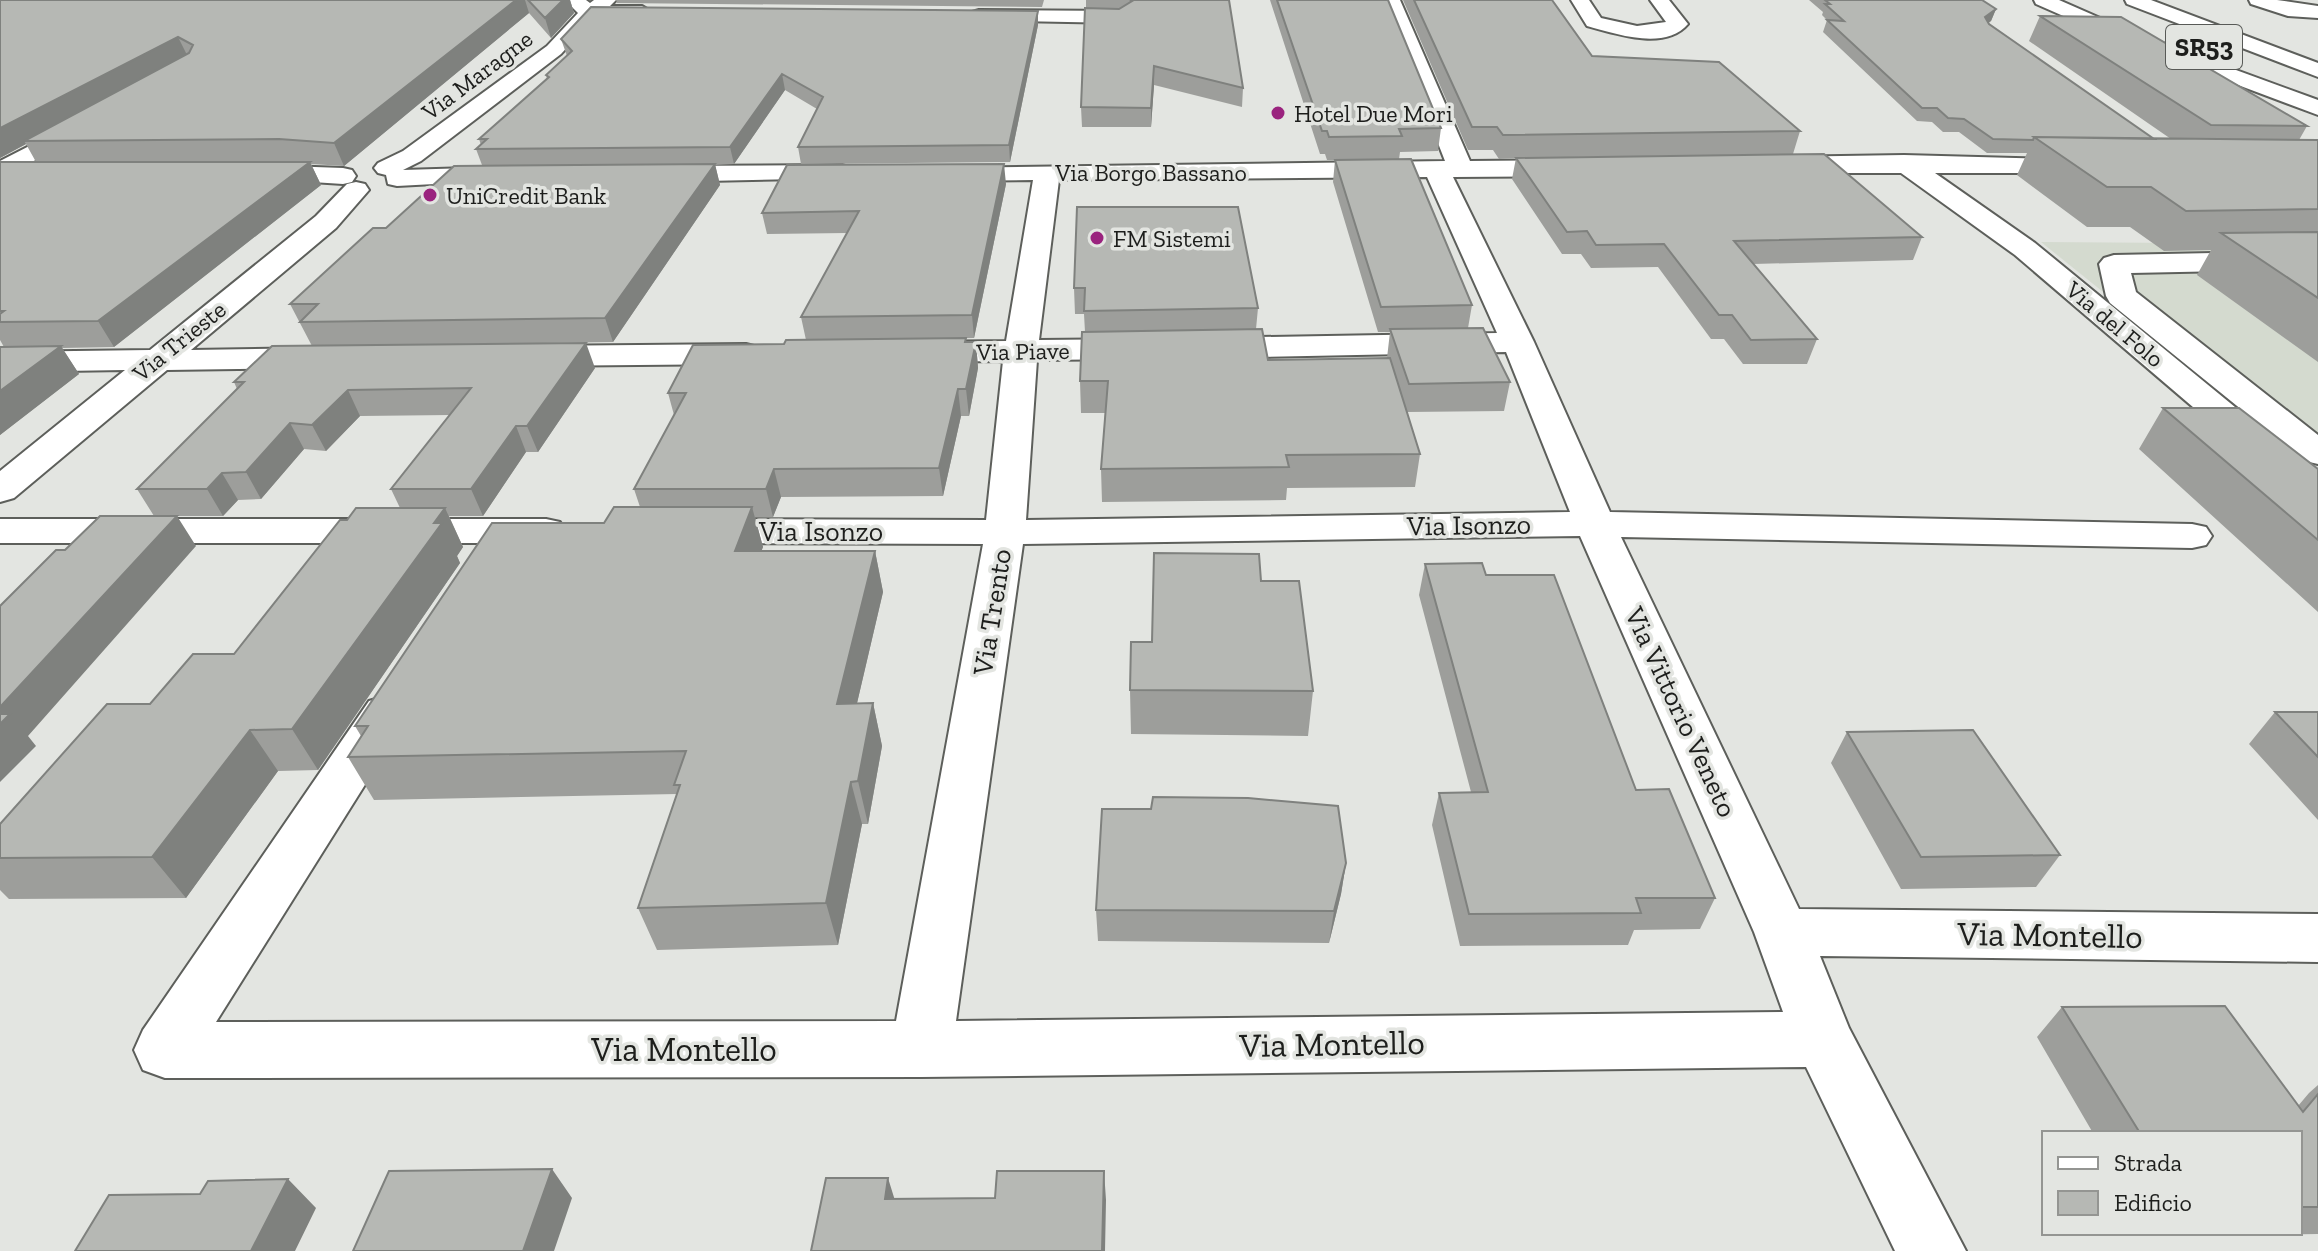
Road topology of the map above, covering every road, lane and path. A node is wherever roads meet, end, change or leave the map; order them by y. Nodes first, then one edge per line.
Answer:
1 (1391, 0) edge
2 (1580, 0) edge
3 (1659, 0) edge
4 (2043, 0) edge
5 (2090, 0) edge
6 (2134, 0) edge
7 (2258, 0) edge
8 (590, 4) edge
9 (2318, 12) edge
10 (667, 13) edge
11 (963, 15) edge
12 (1119, 17) edge
13 (2318, 70) edge
14 (2318, 91) edge
15 (2318, 108) edge
16 (108, 111) edge
17 (2103, 160) edge
18 (1904, 163) junction
19 (1746, 166) edge
20 (1604, 168) edge
21 (1449, 170) junction
22 (0, 173) edge
23 (234, 173) edge
24 (392, 173) junction
25 (860, 173) edge
26 (922, 173) edge
27 (1047, 173) junction
28 (642, 174) edge
29 (47, 175) edge
30 (533, 175) edge
31 (349, 183) junction
32 (2318, 260) edge
33 (1518, 342) junction
34 (1021, 351) junction
35 (893, 353) edge
36 (781, 354) edge
37 (493, 356) edge
38 (349, 358) edge
39 (157, 359) junction
40 (0, 362) edge
41 (2318, 453) edge
42 (0, 490) edge
43 (2318, 494) edge
44 (1595, 524) junction
45 (0, 531) edge
46 (506, 531) junction
47 (584, 531) edge
48 (662, 531) edge
49 (1005, 532) junction
50 (2192, 536) dead end
51 (471, 584) edge
52 (410, 677) edge
53 (1782, 932) junction
54 (2318, 938) edge
55 (1823, 1039) junction
56 (921, 1049) junction
57 (1931, 1251) edge

1 - 21 main road, Via Vittorio Veneto
2 - 3 main road
4 - 15 main road
5 - 14 main road, SR53
6 - 13 main road
7 - 9 main road
8 - 10 main road, Via Maragne
8 - 24 main road, Via Maragne
11 - 12 main road
16 - 22 main road
17 - 18 main road
18 - 19 main road
18 - 43 main road, Via del Folo
20 - 21 main road, Via Borgo Bassano
21 - 27 main road, Via Borgo Bassano
21 - 33 main road, Via Vittorio Veneto
22 - 29 main road
23 - 31 main road
24 - 30 main road
24 - 31 main road
25 - 28 main road
26 - 27 main road, Via Borgo Bassano
27 - 34 main road, Via Trento
31 - 39 main road, Via Trieste
32 - 41 main road
33 - 34 main road, Via Piave
33 - 44 main road, Via Vittorio Veneto
34 - 35 main road, Via Piave
34 - 49 main road, Via Trento
36 - 37 main road
38 - 39 main road
39 - 40 main road
39 - 42 main road, Via Trieste
44 - 49 main road, Via Isonzo
44 - 50 main road, Via Isonzo
44 - 53 main road, Via Vittorio Veneto
45 - 46 main road
46 - 47 main road
46 - 51 main road
48 - 49 main road, Via Isonzo
49 - 56 main road, Via Trento
52 - 56 main road, Via Montello
53 - 54 main road, Via Montello
53 - 55 main road, Via Vittorio Veneto
55 - 56 main road, Via Montello
55 - 57 main road, Via Vittorio Veneto

